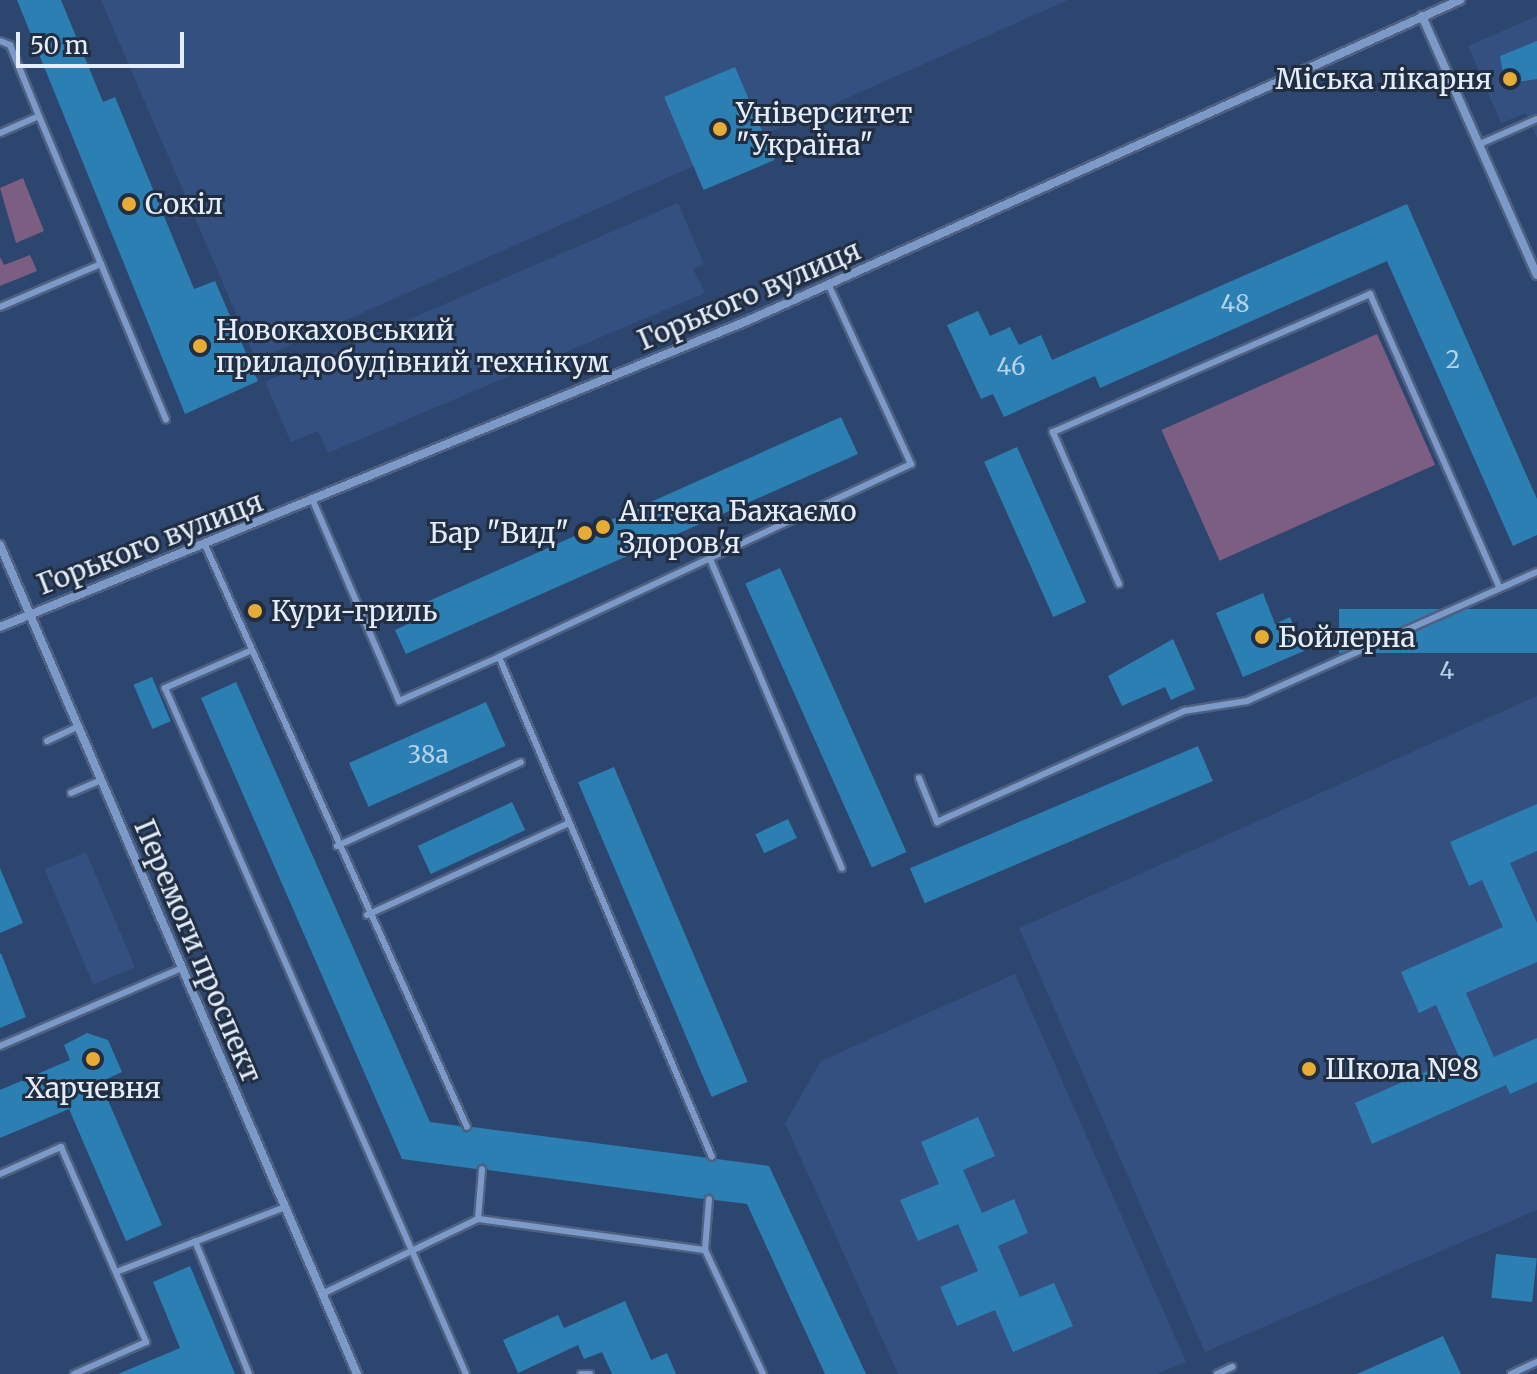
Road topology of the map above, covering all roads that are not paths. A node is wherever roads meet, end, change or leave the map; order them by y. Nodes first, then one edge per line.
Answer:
1 (1460, 0) edge
2 (1422, 16) junction
3 (0, 41) edge
4 (39, 116) junction
5 (1537, 119) edge
6 (0, 133) edge
7 (1480, 144) junction
8 (101, 264) junction
9 (1537, 275) edge
10 (829, 286) junction
11 (0, 307) edge
12 (166, 419) dead end
13 (313, 501) junction
14 (0, 545) edge
15 (205, 545) junction
16 (710, 559) junction
17 (1537, 572) edge
18 (1119, 584) dead end
19 (1499, 587) junction
20 (30, 614) junction
21 (0, 627) edge
22 (250, 651) junction
23 (499, 657) junction
24 (77, 727) junction
25 (47, 741) dead end
26 (521, 762) dead end
27 (919, 778) dead end
28 (101, 780) junction
29 (71, 793) dead end
30 (569, 823) junction
31 (337, 846) junction
32 (842, 868) dead end
33 (367, 915) junction
34 (182, 968) junction
35 (0, 1046) edge
36 (467, 1127) dead end
37 (712, 1157) dead end
38 (482, 1169) dead end
39 (0, 1174) edge
40 (709, 1199) dead end
41 (285, 1207) junction
42 (478, 1219) junction
43 (195, 1241) junction
44 (705, 1250) junction
45 (413, 1252) junction
46 (116, 1272) junction
47 (322, 1294) junction
48 (1537, 1362) edge
49 (1232, 1367) dead end
50 (74, 1374) edge
51 (249, 1374) edge
52 (357, 1374) edge
53 (466, 1374) edge
54 (581, 1374) edge
55 (590, 1374) edge
56 (763, 1374) edge
57 (1217, 1374) edge
58 (1511, 1374) edge

1 - 2 street, Горького вулиця
2 - 7 street
2 - 10 street, Горького вулиця
3 - 4 lane
4 - 6 lane
4 - 8 lane
5 - 7 lane
7 - 9 street
8 - 11 lane
8 - 12 lane
10 - 13 street, Горького вулиця
10 - 16 lane
13 - 15 street, Горького вулиця
13 - 23 lane
14 - 20 street, Перемоги проспект
15 - 20 street, Горького вулиця
15 - 22 lane
16 - 23 lane
16 - 32 lane
17 - 19 lane
18 - 19 lane
19 - 27 lane
20 - 21 street, Горького вулиця
20 - 24 street, Перемоги проспект
22 - 31 lane
22 - 45 lane
23 - 30 lane
24 - 25 lane
24 - 28 street, Перемоги проспект
26 - 31 lane
28 - 29 lane
28 - 34 street, Перемоги проспект
30 - 33 lane
30 - 37 lane
31 - 33 lane
33 - 36 lane
34 - 35 lane
34 - 41 street, Перемоги проспект
38 - 42 lane
39 - 46 lane
40 - 44 lane
41 - 43 lane
41 - 47 street, Перемоги проспект
42 - 44 lane
42 - 45 lane
43 - 46 lane
43 - 51 lane
44 - 56 lane
45 - 47 lane
45 - 53 lane
46 - 50 lane
47 - 52 street, Перемоги проспект
48 - 58 lane
49 - 57 lane
54 - 55 lane

